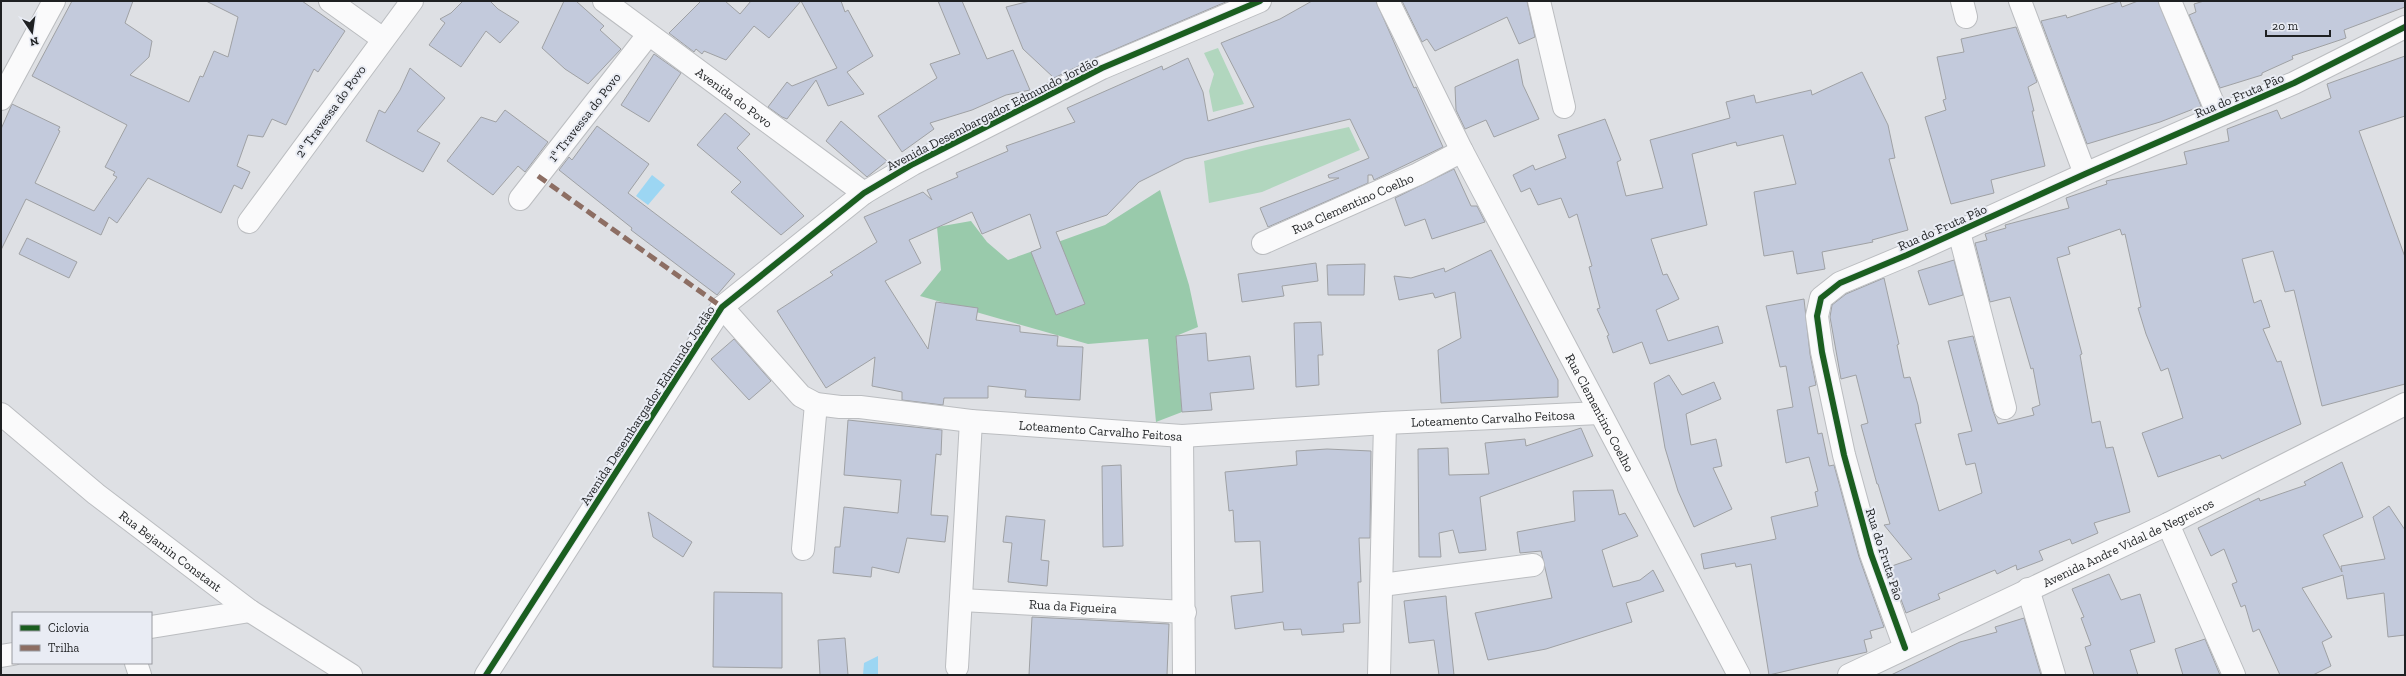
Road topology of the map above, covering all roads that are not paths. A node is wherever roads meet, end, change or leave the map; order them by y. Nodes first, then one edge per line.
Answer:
1 (54, 1) edge
2 (330, 1) edge
3 (412, 1) edge
4 (604, 1) edge
5 (1260, 1) edge
6 (1388, 1) edge
7 (1539, 1) edge
8 (2020, 1) edge
9 (2170, 1) edge
10 (2405, 27) edge
11 (648, 35) junction
12 (383, 39) junction
13 (1, 99) edge
14 (1564, 107) dead end
15 (2218, 115) junction
16 (1462, 151) junction
17 (2085, 174) junction
18 (864, 193) junction
19 (520, 199) dead end
20 (249, 222) dead end
21 (1959, 232) junction
22 (1263, 243) dead end
23 (722, 307) junction
24 (816, 404) junction
25 (2405, 404) edge
26 (2005, 408) dead end
27 (1600, 412) junction
28 (1, 414) edge
29 (971, 421) junction
30 (1385, 423) junction
31 (1182, 436) junction
32 (2168, 524) junction
33 (803, 549) dead end
34 (1533, 565) dead end
35 (1382, 585) junction
36 (2028, 589) junction
37 (961, 600) junction
38 (250, 612) junction
39 (1185, 612) junction
40 (152, 627) edge
41 (1905, 648) junction
42 (12, 654) edge
43 (1, 656) edge
44 (136, 664) edge
45 (957, 667) dead end
46 (140, 675) edge
47 (351, 675) edge
48 (486, 675) edge
49 (1184, 675) edge
50 (1379, 675) edge
51 (1739, 675) edge
52 (1849, 675) edge
53 (2054, 675) edge
54 (2234, 675) edge

1 - 13 street
2 - 12 street
3 - 12 street, 2ª Travessa do Povo
4 - 11 street, Avenida do Povo
5 - 18 street, Avenida Desembargador Edmundo Jordão
6 - 16 street, Rua Clementino Coelho
7 - 14 street
8 - 17 street
9 - 15 street
10 - 15 street, Rua do Fruta Pão
11 - 18 street, Avenida do Povo
11 - 19 street, 1ª Travessa do Povo
12 - 20 street, 2ª Travessa do Povo
15 - 17 street, Rua do Fruta Pão
16 - 22 street, Rua Clementino Coelho
16 - 27 street, Rua Clementino Coelho
17 - 21 street, Rua do Fruta Pão
18 - 23 street, Avenida Desembargador Edmundo Jordão
21 - 26 street
21 - 41 street, Rua do Fruta Pão
23 - 24 street, Loteamento Carvalho Feitosa
23 - 48 street, Avenida Desembargador Edmundo Jordão
24 - 29 street, Loteamento Carvalho Feitosa
24 - 33 street
25 - 32 street, Avenida Andre Vidal de Negreiros
27 - 30 street, Loteamento Carvalho Feitosa
27 - 51 street, Rua Clementino Coelho
28 - 38 street, Rua Bejamin Constant
29 - 31 street, Loteamento Carvalho Feitosa
29 - 37 street
30 - 31 street, Loteamento Carvalho Feitosa
30 - 35 street
31 - 39 street
32 - 36 street, Avenida Andre Vidal de Negreiros
32 - 54 street
34 - 35 street
35 - 50 street
36 - 41 street, Avenida Andre Vidal de Negreiros
36 - 53 street
37 - 39 street, Rua da Figueira
37 - 45 street
38 - 40 street
38 - 47 street, Rua Bejamin Constant
39 - 49 street
41 - 52 street, Avenida Andre Vidal de Negreiros
42 - 43 street
44 - 46 street

